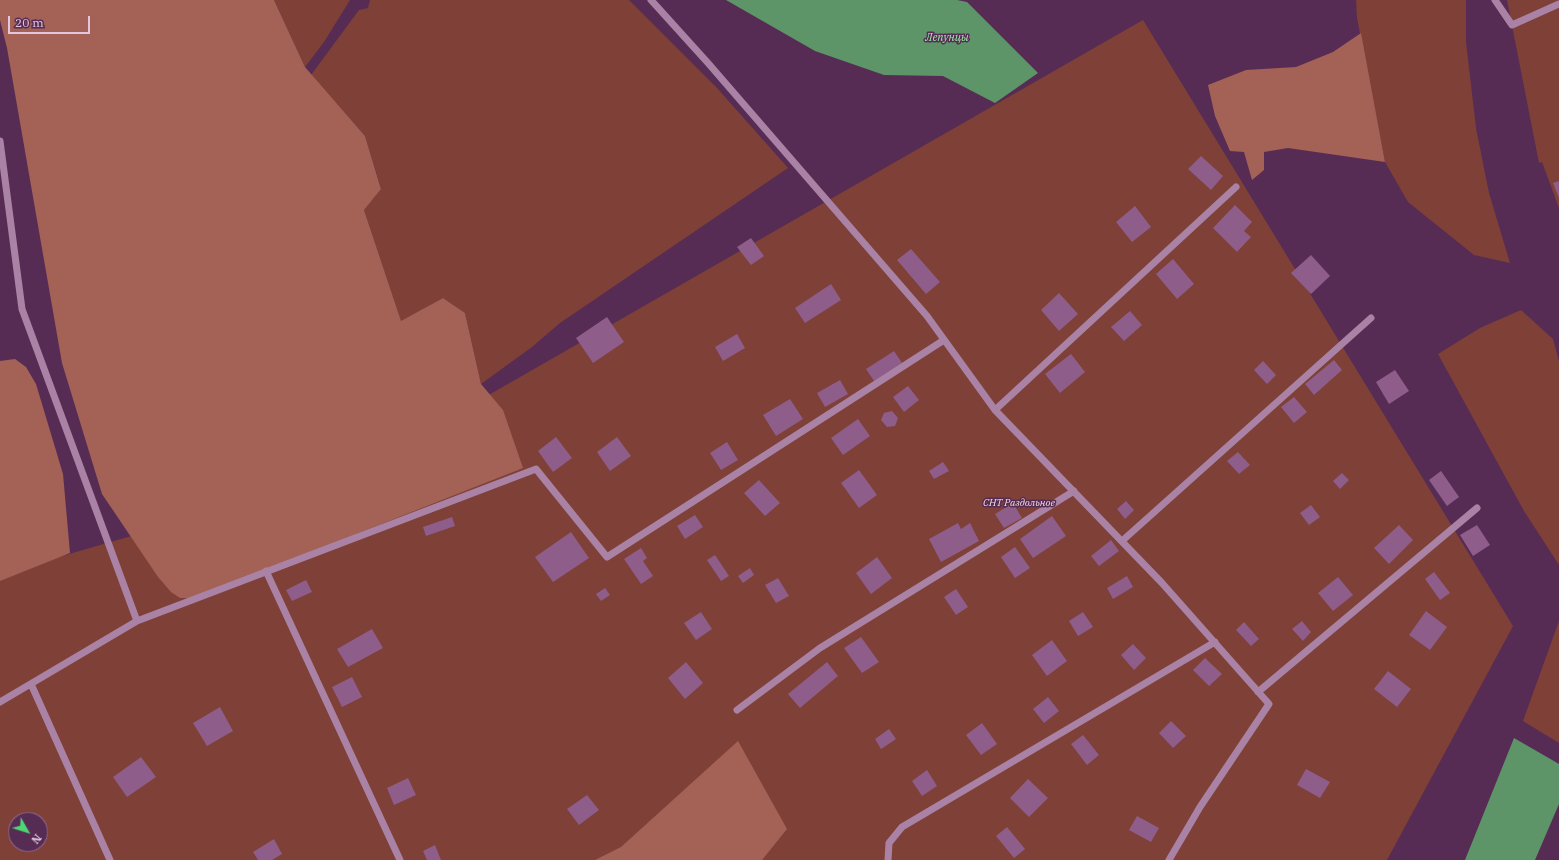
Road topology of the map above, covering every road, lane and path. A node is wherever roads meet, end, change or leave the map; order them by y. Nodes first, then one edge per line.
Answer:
1 (651, 0) edge
2 (1495, 0) edge
3 (1559, 4) edge
4 (0, 141) edge
5 (1236, 188) dead end
6 (1371, 318) dead end
7 (944, 340) junction
8 (996, 410) junction
9 (1074, 491) junction
10 (1477, 508) dead end
11 (1122, 541) junction
12 (266, 571) junction
13 (137, 621) junction
14 (1215, 642) junction
15 (31, 684) junction
16 (1258, 692) junction
17 (0, 702) edge
18 (737, 710) dead end
19 (110, 860) edge
20 (400, 860) edge
21 (888, 860) edge
22 (1169, 860) edge

1 - 7 lane
2 - 3 lane
4 - 13 lane
5 - 8 lane
6 - 11 lane
7 - 8 lane
7 - 12 lane
8 - 9 lane
9 - 11 lane
9 - 18 lane
10 - 16 lane
11 - 14 lane
12 - 13 lane
12 - 20 lane
13 - 15 lane
14 - 16 lane
14 - 21 lane
15 - 17 lane
15 - 19 lane
16 - 22 lane

